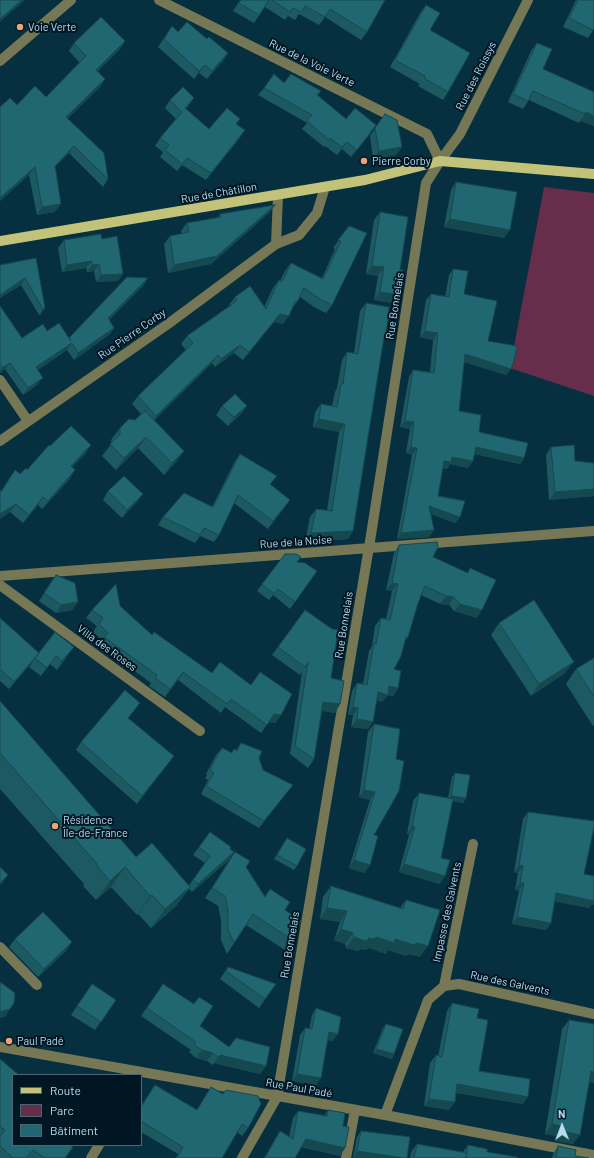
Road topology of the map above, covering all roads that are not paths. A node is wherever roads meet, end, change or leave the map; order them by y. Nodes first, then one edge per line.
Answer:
1 (70, 0) edge
2 (159, 0) edge
3 (528, 0) edge
4 (0, 61) edge
5 (440, 161) junction
6 (594, 174) edge
7 (325, 187) junction
8 (278, 196) junction
9 (0, 241) edge
10 (276, 244) junction
11 (0, 380) edge
12 (28, 421) junction
13 (0, 440) edge
14 (594, 532) edge
15 (369, 549) junction
16 (0, 576) edge
17 (0, 584) edge
18 (200, 731) dead end
19 (473, 844) dead end
20 (0, 947) edge
21 (37, 985) dead end
22 (444, 986) junction
23 (594, 1014) edge
24 (0, 1047) edge
25 (142, 1074) edge
26 (277, 1097) junction
27 (355, 1110) junction
28 (385, 1115) junction
29 (98, 1146) edge
30 (594, 1155) edge
31 (91, 1158) edge
32 (242, 1158) edge
33 (346, 1158) edge

1 - 4 street
2 - 5 street, Rue de la Voie Verte
3 - 5 street, Rue des Roissys
5 - 6 main road, Rue de Châtillon
5 - 7 main road, Rue de Châtillon
5 - 15 street, Rue Bonnelais
7 - 8 main road, Rue de Châtillon
7 - 10 street, Rue Pierre Corby
8 - 9 main road, Rue de Châtillon
8 - 10 street
10 - 12 street, Rue Pierre Corby
11 - 12 street
12 - 13 street, Rue Pierre Corby
14 - 15 street, Rue de la Noise
15 - 16 street, Rue de la Noise
15 - 26 street, Rue Bonnelais
17 - 18 street, Villa des Roses
19 - 22 street, Impasse des Galvents
20 - 21 street
22 - 23 street, Rue des Galvents
22 - 28 street
24 - 25 street, Rue Paul Padé
25 - 26 street, Rue Paul Padé
26 - 27 street, Rue Paul Padé
26 - 32 street
27 - 28 street, Rue Paul Padé
27 - 33 street
28 - 30 street, Rue Paul Padé
29 - 31 street

